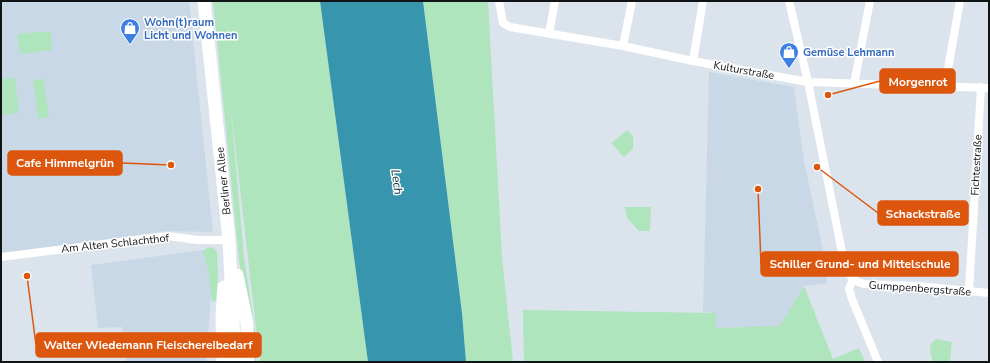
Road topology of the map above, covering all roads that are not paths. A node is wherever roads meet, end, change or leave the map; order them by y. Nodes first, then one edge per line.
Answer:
1 (204, 1) edge
2 (499, 1) edge
3 (555, 1) edge
4 (632, 1) edge
5 (703, 1) edge
6 (789, 1) edge
7 (870, 1) edge
8 (960, 1) edge
9 (549, 34) junction
10 (623, 46) junction
11 (693, 61) junction
12 (808, 82) junction
13 (854, 84) junction
14 (945, 86) junction
15 (985, 88) edge
16 (229, 243) junction
17 (1, 257) edge
18 (853, 280) junction
19 (968, 291) junction
20 (989, 293) edge
21 (223, 362) edge
22 (235, 362) edge
23 (248, 362) edge
24 (878, 362) edge

1 - 16 main road, Berliner Allee
2 - 9 street, Kulturstraße
3 - 9 street
4 - 10 street
5 - 11 street
6 - 12 street
7 - 13 street
8 - 14 street
9 - 10 street, Kulturstraße
10 - 11 street, Kulturstraße
11 - 12 street, Kulturstraße
12 - 13 street, Kulturstraße
12 - 18 street
13 - 14 street, Kulturstraße
14 - 15 street, Kulturstraße
15 - 19 street, Fichtestraße
16 - 17 street, Am Alten Schlachthof
16 - 21 main road
16 - 22 main road, Berliner Allee
16 - 23 main road
18 - 19 street, Gumppenbergstraße
18 - 24 street
19 - 20 street, Gumppenbergstraße

